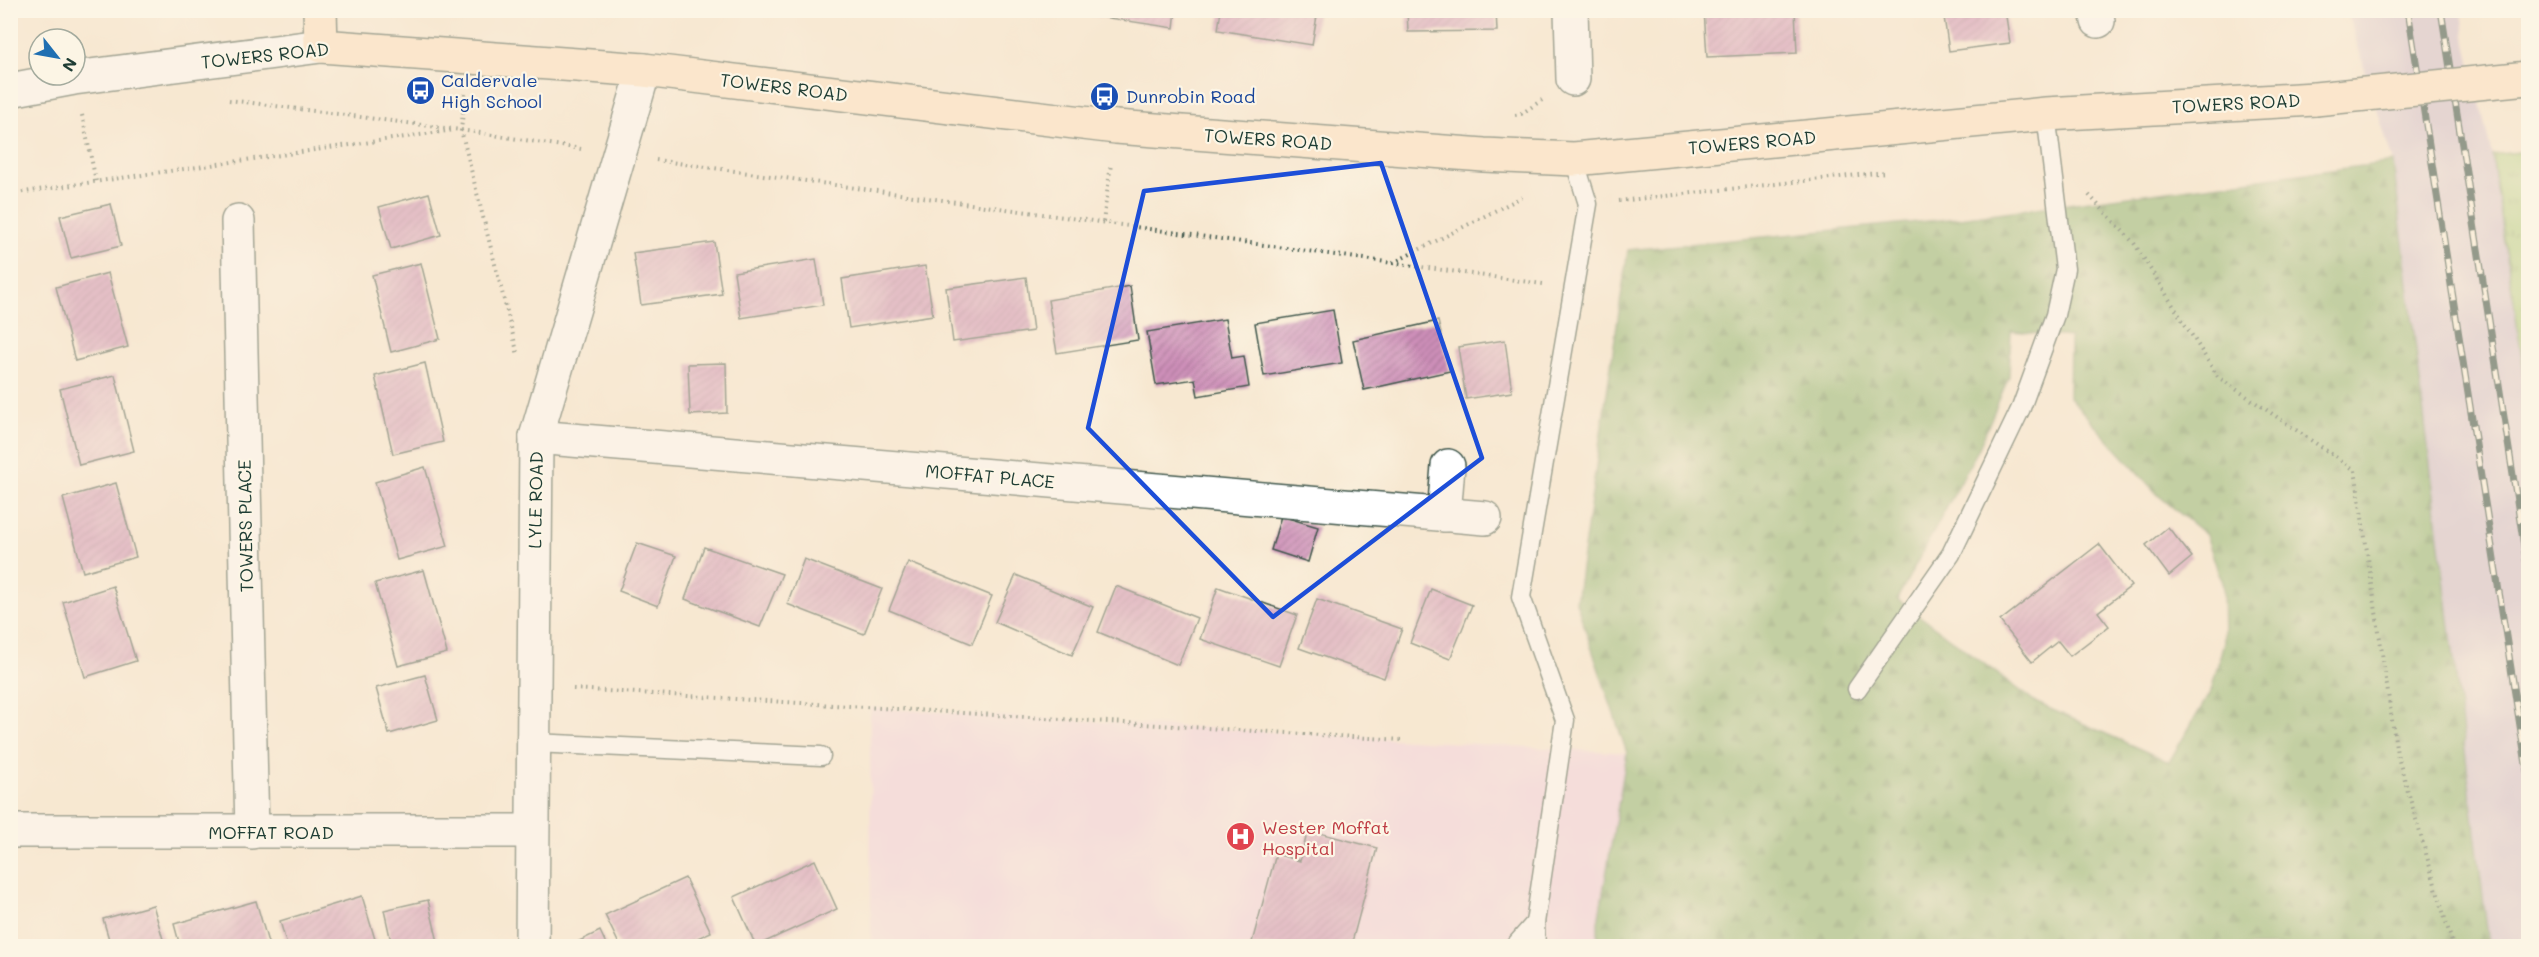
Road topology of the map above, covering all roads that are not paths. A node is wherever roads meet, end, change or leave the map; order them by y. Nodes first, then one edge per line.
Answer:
1 (320, 10) edge
2 (1571, 10) edge
3 (321, 46) junction
4 (644, 70) junction
5 (2529, 78) edge
6 (1573, 79) dead end
7 (10, 90) edge
8 (2046, 114) junction
9 (1574, 159) junction
10 (238, 220) dead end
11 (536, 437) junction
12 (1448, 466) dead end
13 (1444, 515) junction
14 (1485, 518) dead end
15 (1857, 689) dead end
16 (533, 743) junction
17 (822, 756) dead end
18 (10, 831) edge
19 (532, 831) junction
20 (252, 832) junction
21 (1535, 923) junction
22 (532, 946) edge
23 (1515, 946) edge
24 (1536, 946) edge

1 - 3 main road
2 - 6 street
3 - 4 main road, TOWERS ROAD
3 - 7 street, TOWERS ROAD
4 - 9 main road, TOWERS ROAD
4 - 11 street, LYLE ROAD
5 - 8 main road, TOWERS ROAD, bridge
8 - 9 main road, TOWERS ROAD
8 - 15 lane
9 - 21 lane
10 - 20 street, TOWERS PLACE
11 - 13 street, MOFFAT PLACE
11 - 16 street, LYLE ROAD
12 - 13 street
13 - 14 street, MOFFAT PLACE
16 - 17 lane
16 - 19 street, LYLE ROAD
18 - 20 street, MOFFAT ROAD
19 - 20 street, MOFFAT ROAD
19 - 22 street, LYLE ROAD
21 - 23 lane
21 - 24 lane

